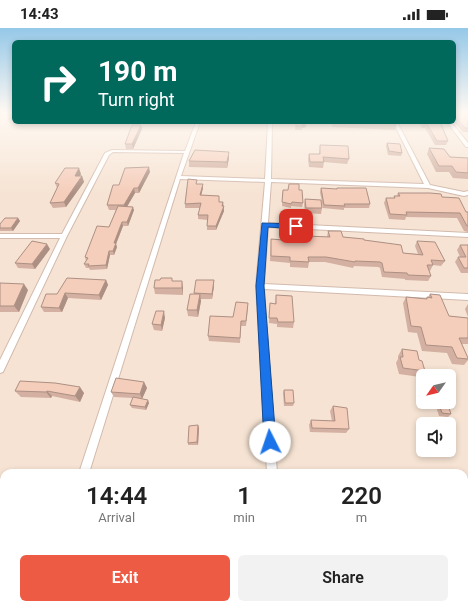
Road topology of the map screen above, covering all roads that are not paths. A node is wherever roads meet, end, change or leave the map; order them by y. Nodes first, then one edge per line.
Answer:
1 (191, 140) edge
2 (269, 140) edge
3 (405, 140) edge
4 (187, 152) junction
5 (178, 177) junction
6 (268, 180) junction
7 (428, 186) junction
8 (466, 193) edge
9 (468, 200) edge
10 (264, 225) junction
11 (468, 235) edge
12 (0, 236) edge
13 (64, 236) junction
14 (260, 286) junction
15 (468, 297) edge
16 (0, 370) edge
17 (85, 469) edge
18 (272, 469) edge

1 - 4 street
2 - 6 street
3 - 7 street
4 - 5 street
4 - 13 street
5 - 6 street
5 - 17 street
6 - 7 street
6 - 10 street
7 - 8 street
8 - 9 street
10 - 11 street
10 - 14 street
12 - 13 street
13 - 16 street
14 - 15 street
14 - 18 street

